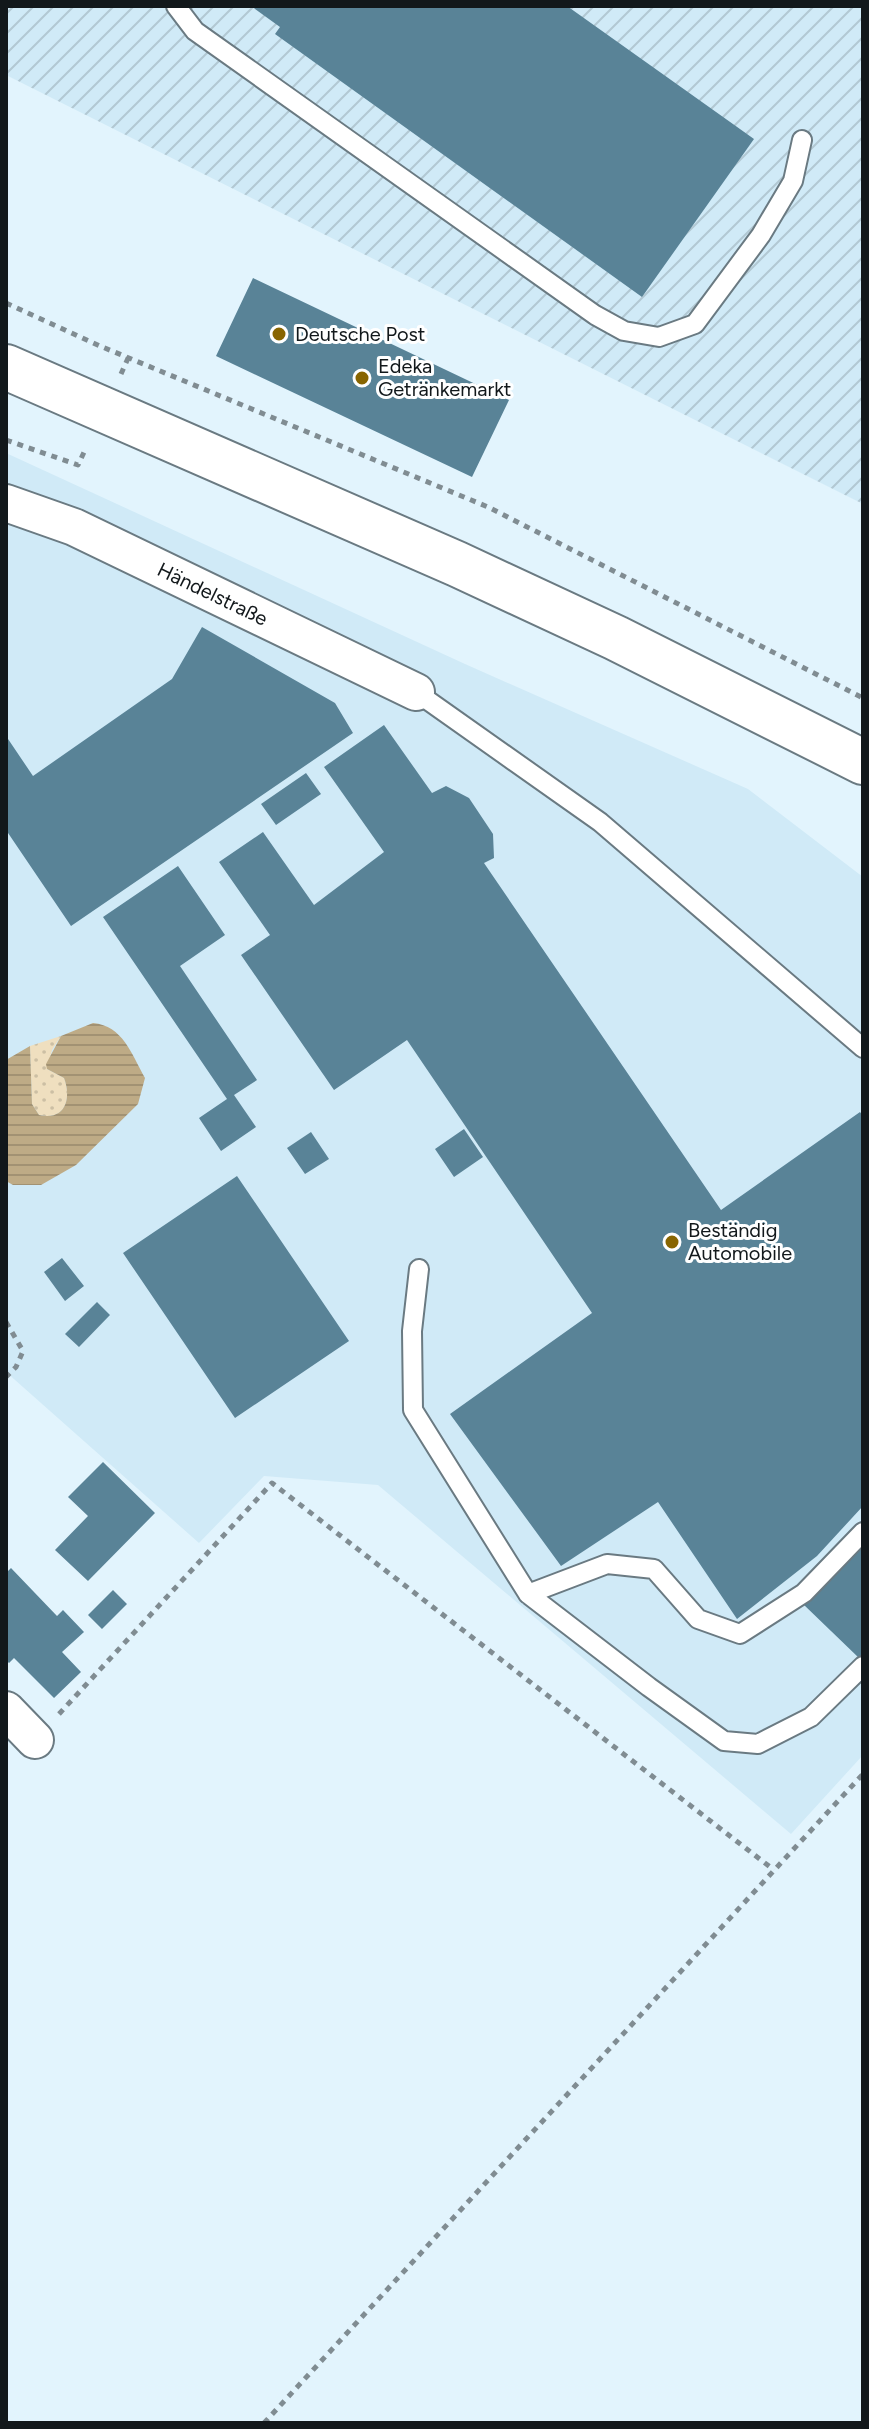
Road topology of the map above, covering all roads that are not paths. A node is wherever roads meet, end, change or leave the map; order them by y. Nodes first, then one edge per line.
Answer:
1 (176, 6) edge
2 (802, 140) dead end
3 (6, 367) edge
4 (6, 503) edge
5 (416, 692) joint
6 (863, 762) edge
7 (863, 1048) edge
8 (419, 1269) dead end
9 (863, 1532) edge
10 (528, 1594) junction
11 (863, 1666) edge
12 (6, 1710) edge
13 (35, 1740) road end

1 - 2 lane
3 - 6 street
4 - 5 street, Händelstraße
5 - 7 lane
8 - 10 lane
9 - 10 lane
10 - 11 lane
12 - 13 street

